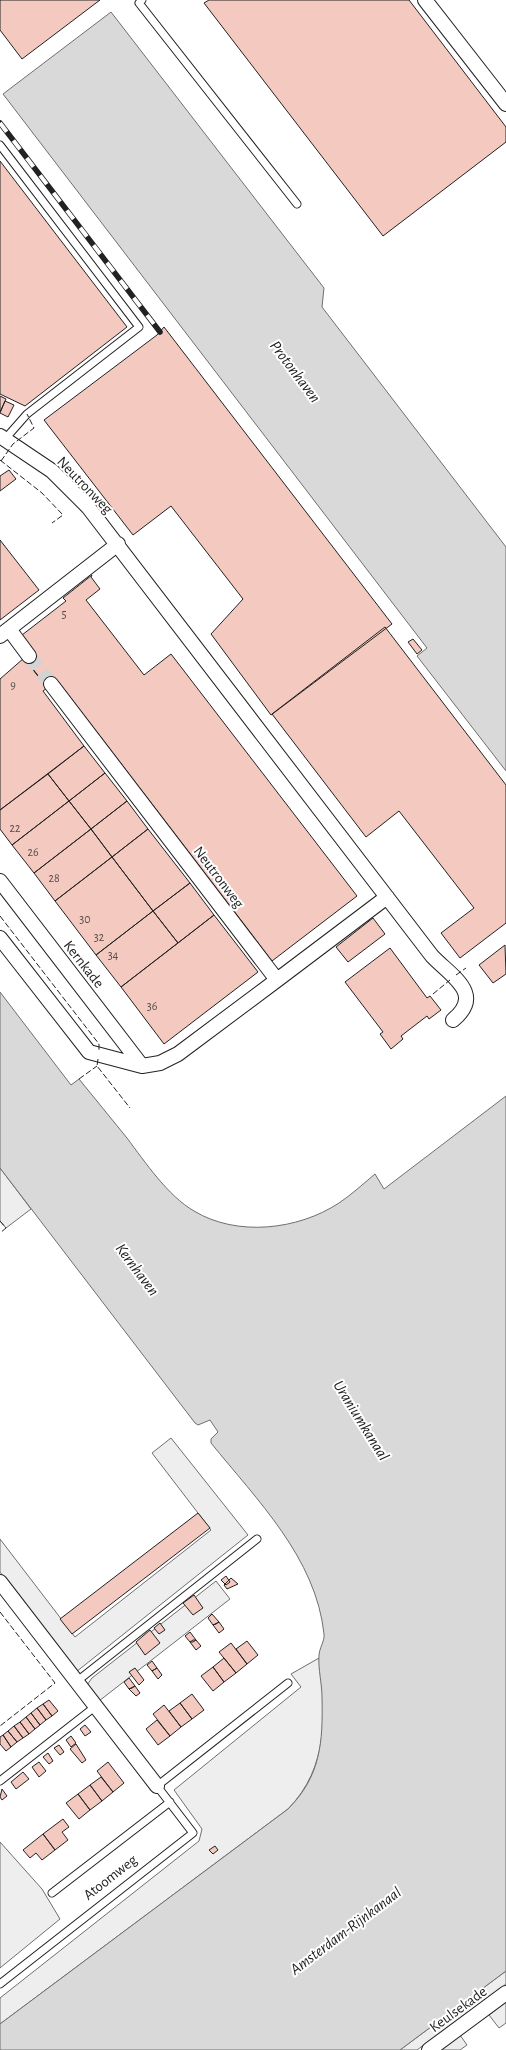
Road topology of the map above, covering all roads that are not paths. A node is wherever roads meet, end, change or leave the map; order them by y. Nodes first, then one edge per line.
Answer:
1 (142, 0) edge
2 (425, 0) edge
3 (506, 104) edge
4 (0, 145) edge
5 (297, 204) dead end
6 (2, 438) edge
7 (118, 544) junction
8 (4, 633) edge
9 (29, 656) tunnel mouth
10 (51, 684) tunnel mouth
11 (0, 881) edge
12 (387, 897) junction
13 (0, 938) edge
14 (277, 980) junction
15 (453, 1020) dead end
16 (142, 1066) junction
17 (258, 1539) dead end
18 (0, 1582) edge
19 (76, 1682) junction
20 (288, 1683) dead end
21 (96, 1706) junction
22 (0, 1781) edge
23 (157, 1786) junction
24 (170, 1802) junction
25 (52, 1894) dead end
26 (0, 1984) edge
27 (506, 1994) edge
28 (429, 2050) edge

1 - 5 lane
2 - 3 street
4 - 6 lane
6 - 7 street, Neutronweg
7 - 8 street
7 - 12 street, Neutronweg
8 - 9 street
10 - 14 street, Neutronweg
11 - 16 street, Kernkade
12 - 14 street
12 - 15 street, Neutronweg
13 - 16 street
14 - 16 street
17 - 19 lane
18 - 19 street, Atoomweg
19 - 21 street, Atoomweg
20 - 23 lane
21 - 22 lane
21 - 23 street, Atoomweg
23 - 24 lane, Atoomweg
24 - 25 lane
24 - 26 lane, Atoomweg
27 - 28 street, Keulsekade

